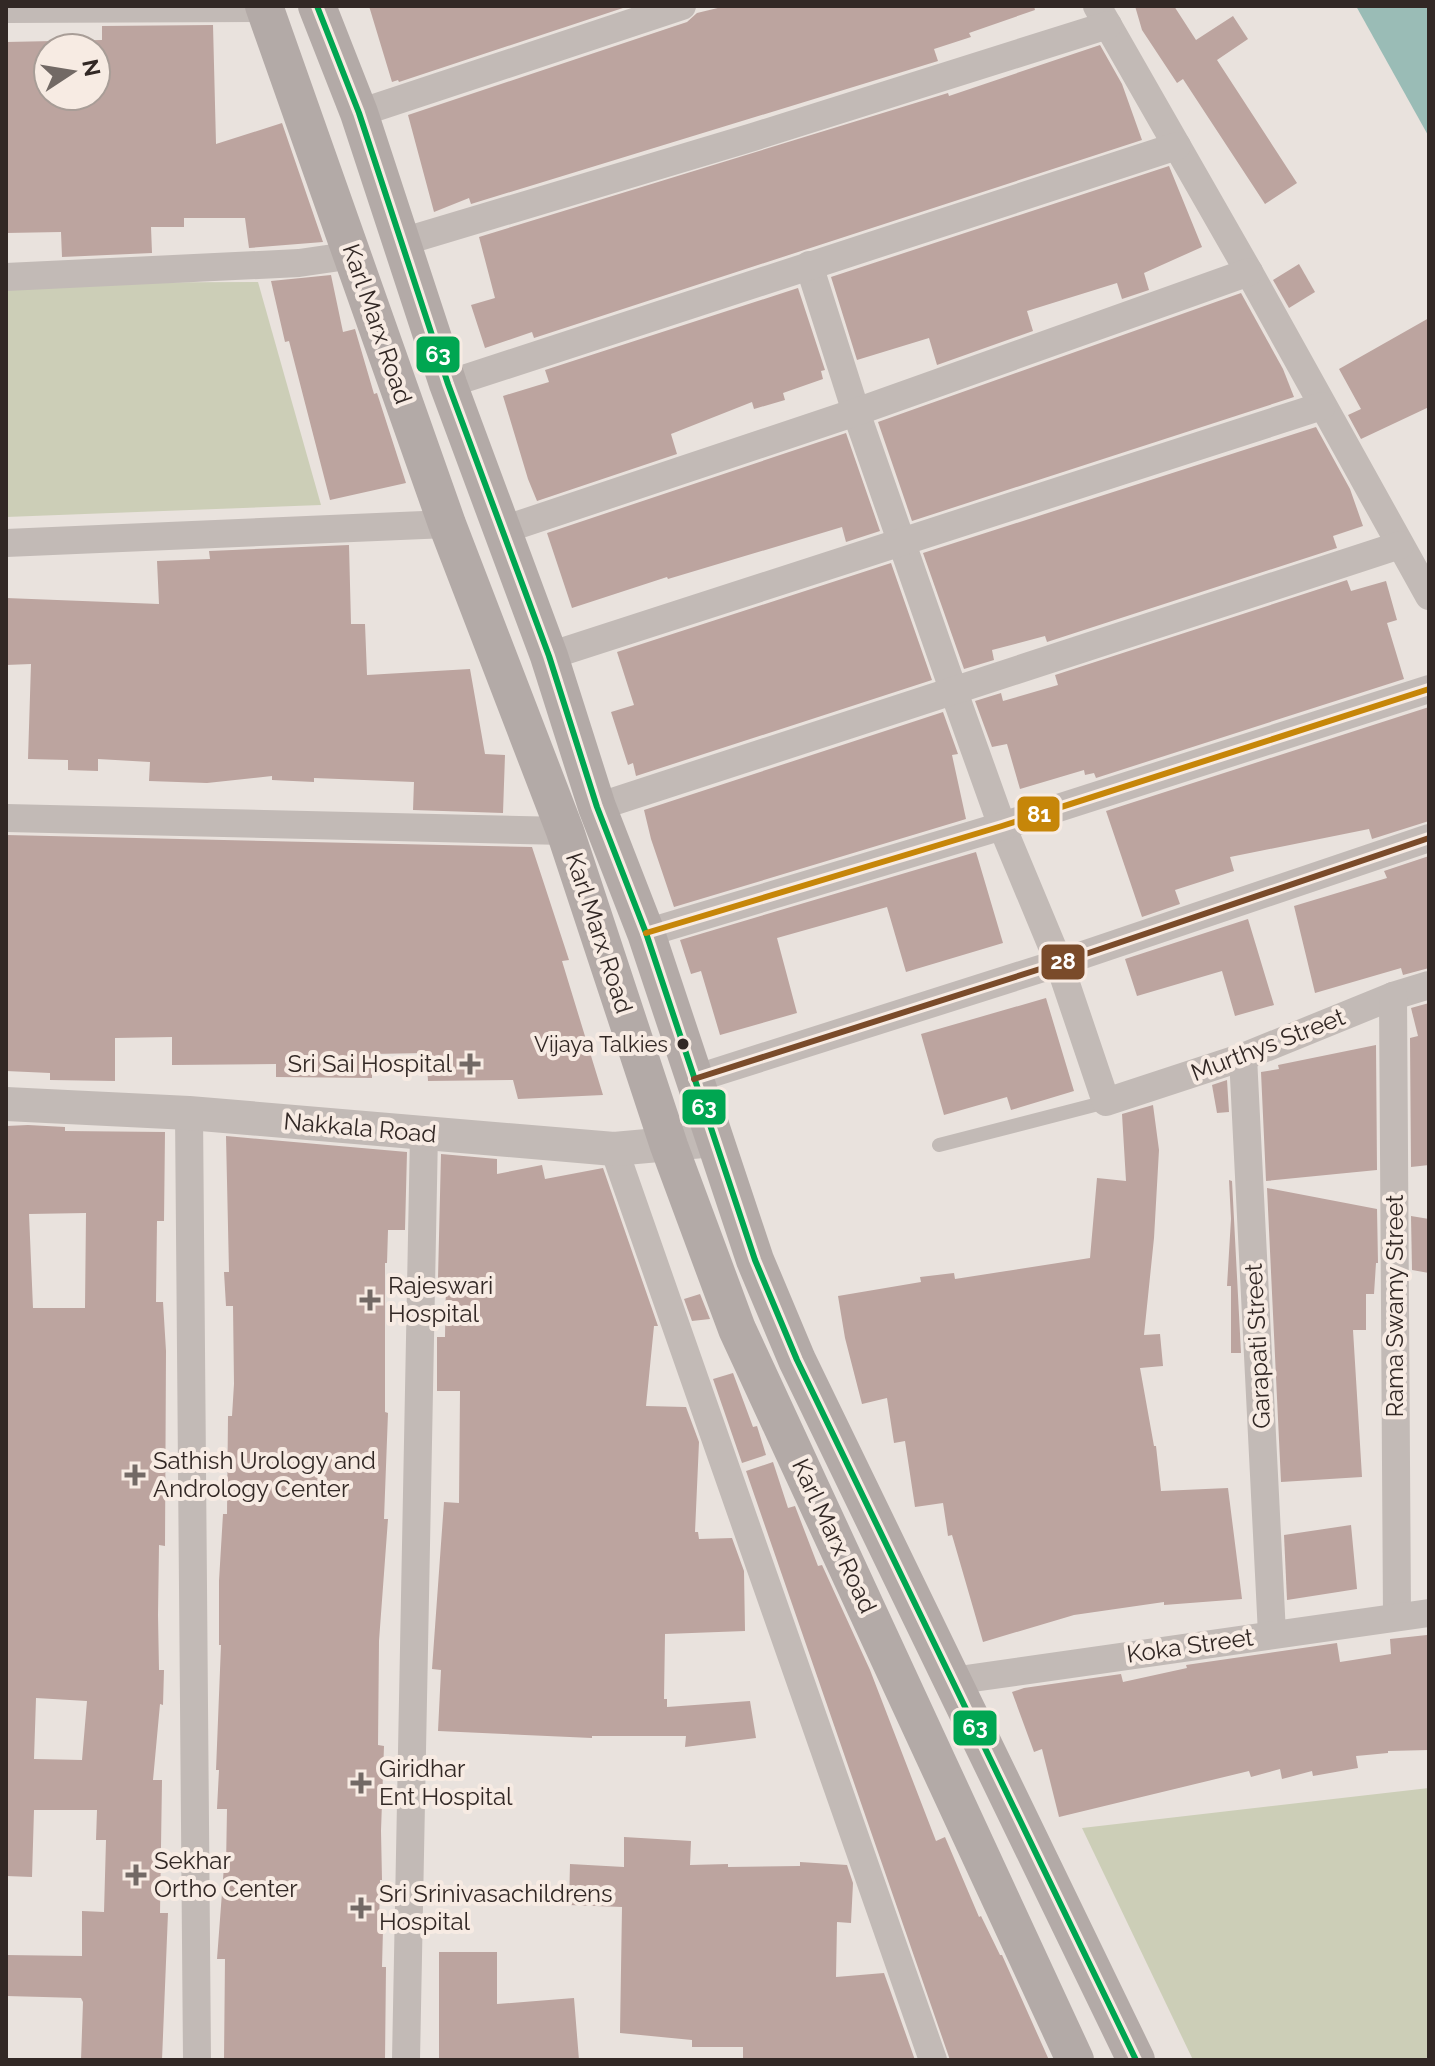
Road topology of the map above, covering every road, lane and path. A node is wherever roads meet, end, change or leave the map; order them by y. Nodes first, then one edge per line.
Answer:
1 (317, 6) edge
2 (682, 6) edge
3 (265, 7) edge
4 (6, 9) edge
5 (1102, 15) edge
6 (359, 113) junction
7 (1177, 146) junction
8 (402, 242) junction
9 (354, 255) junction
10 (809, 265) junction
11 (1249, 272) junction
12 (6, 277) edge
13 (448, 384) junction
14 (1322, 406) junction
15 (856, 412) junction
16 (447, 524) junction
17 (503, 530) junction
18 (902, 541) junction
19 (6, 543) edge
20 (1400, 545) junction
21 (1429, 596) edge
22 (549, 656) junction
23 (1429, 689) edge
24 (954, 692) junction
25 (597, 807) junction
26 (6, 818) edge
27 (1002, 826) junction
28 (565, 831) junction
29 (1429, 838) edge
30 (646, 933) junction
31 (1059, 963) junction
32 (1429, 985) edge
33 (1393, 996) junction
34 (1243, 1057) junction
35 (694, 1079) junction
36 (1106, 1102) junction
37 (6, 1104) edge
38 (189, 1113) junction
39 (424, 1133) junction
40 (714, 1140) junction
41 (939, 1145) dead end
42 (669, 1146) junction
43 (614, 1149) junction
44 (1429, 1613) edge
45 (1397, 1617) junction
46 (1272, 1634) junction
47 (952, 1681) junction
48 (197, 2060) edge
49 (406, 2060) edge
50 (933, 2060) edge
51 (1075, 2060) edge
52 (1136, 2060) edge

1 - 6 main road, Karl Marx Road
2 - 6 street
3 - 4 street
3 - 9 main road, Karl Marx Road
5 - 7 street
5 - 8 street
6 - 8 main road, Karl Marx Road
7 - 10 street
7 - 11 street
8 - 13 main road, Karl Marx Road
9 - 12 street
9 - 16 main road, Karl Marx Road
10 - 13 street
10 - 15 street
11 - 14 street
11 - 15 street
13 - 17 main road, Karl Marx Road
14 - 18 street
14 - 20 street
15 - 17 street
15 - 18 street
16 - 19 street
16 - 28 main road, Karl Marx Road
17 - 22 main road, Karl Marx Road
18 - 22 street
18 - 24 street
20 - 21 street
20 - 24 street
22 - 25 main road, Karl Marx Road
23 - 27 street
24 - 25 street
24 - 27 street
25 - 30 main road, Karl Marx Road
26 - 28 street
27 - 30 street
27 - 31 street
28 - 42 main road, Karl Marx Road
29 - 31 street
30 - 35 main road, Karl Marx Road
31 - 35 street
31 - 36 street
32 - 33 street, Murthys Street
33 - 34 street, Murthys Street
33 - 45 street, Rama Swamy Street
34 - 36 street, Murthys Street
34 - 46 street, Garapati Street
35 - 40 main road, Karl Marx Road
36 - 41 lane
37 - 38 street, Nakkala Road
38 - 39 street, Nakkala Road
38 - 48 street
39 - 43 street, Nakkala Road
39 - 49 street
40 - 42 street, Nakkala Road
40 - 47 main road, Karl Marx Road
42 - 43 street, Nakkala Road
42 - 51 main road, Karl Marx Road
43 - 50 street
44 - 45 street, Koka Street
45 - 46 street, Koka Street
46 - 47 street, Koka Street
47 - 52 main road, Karl Marx Road

